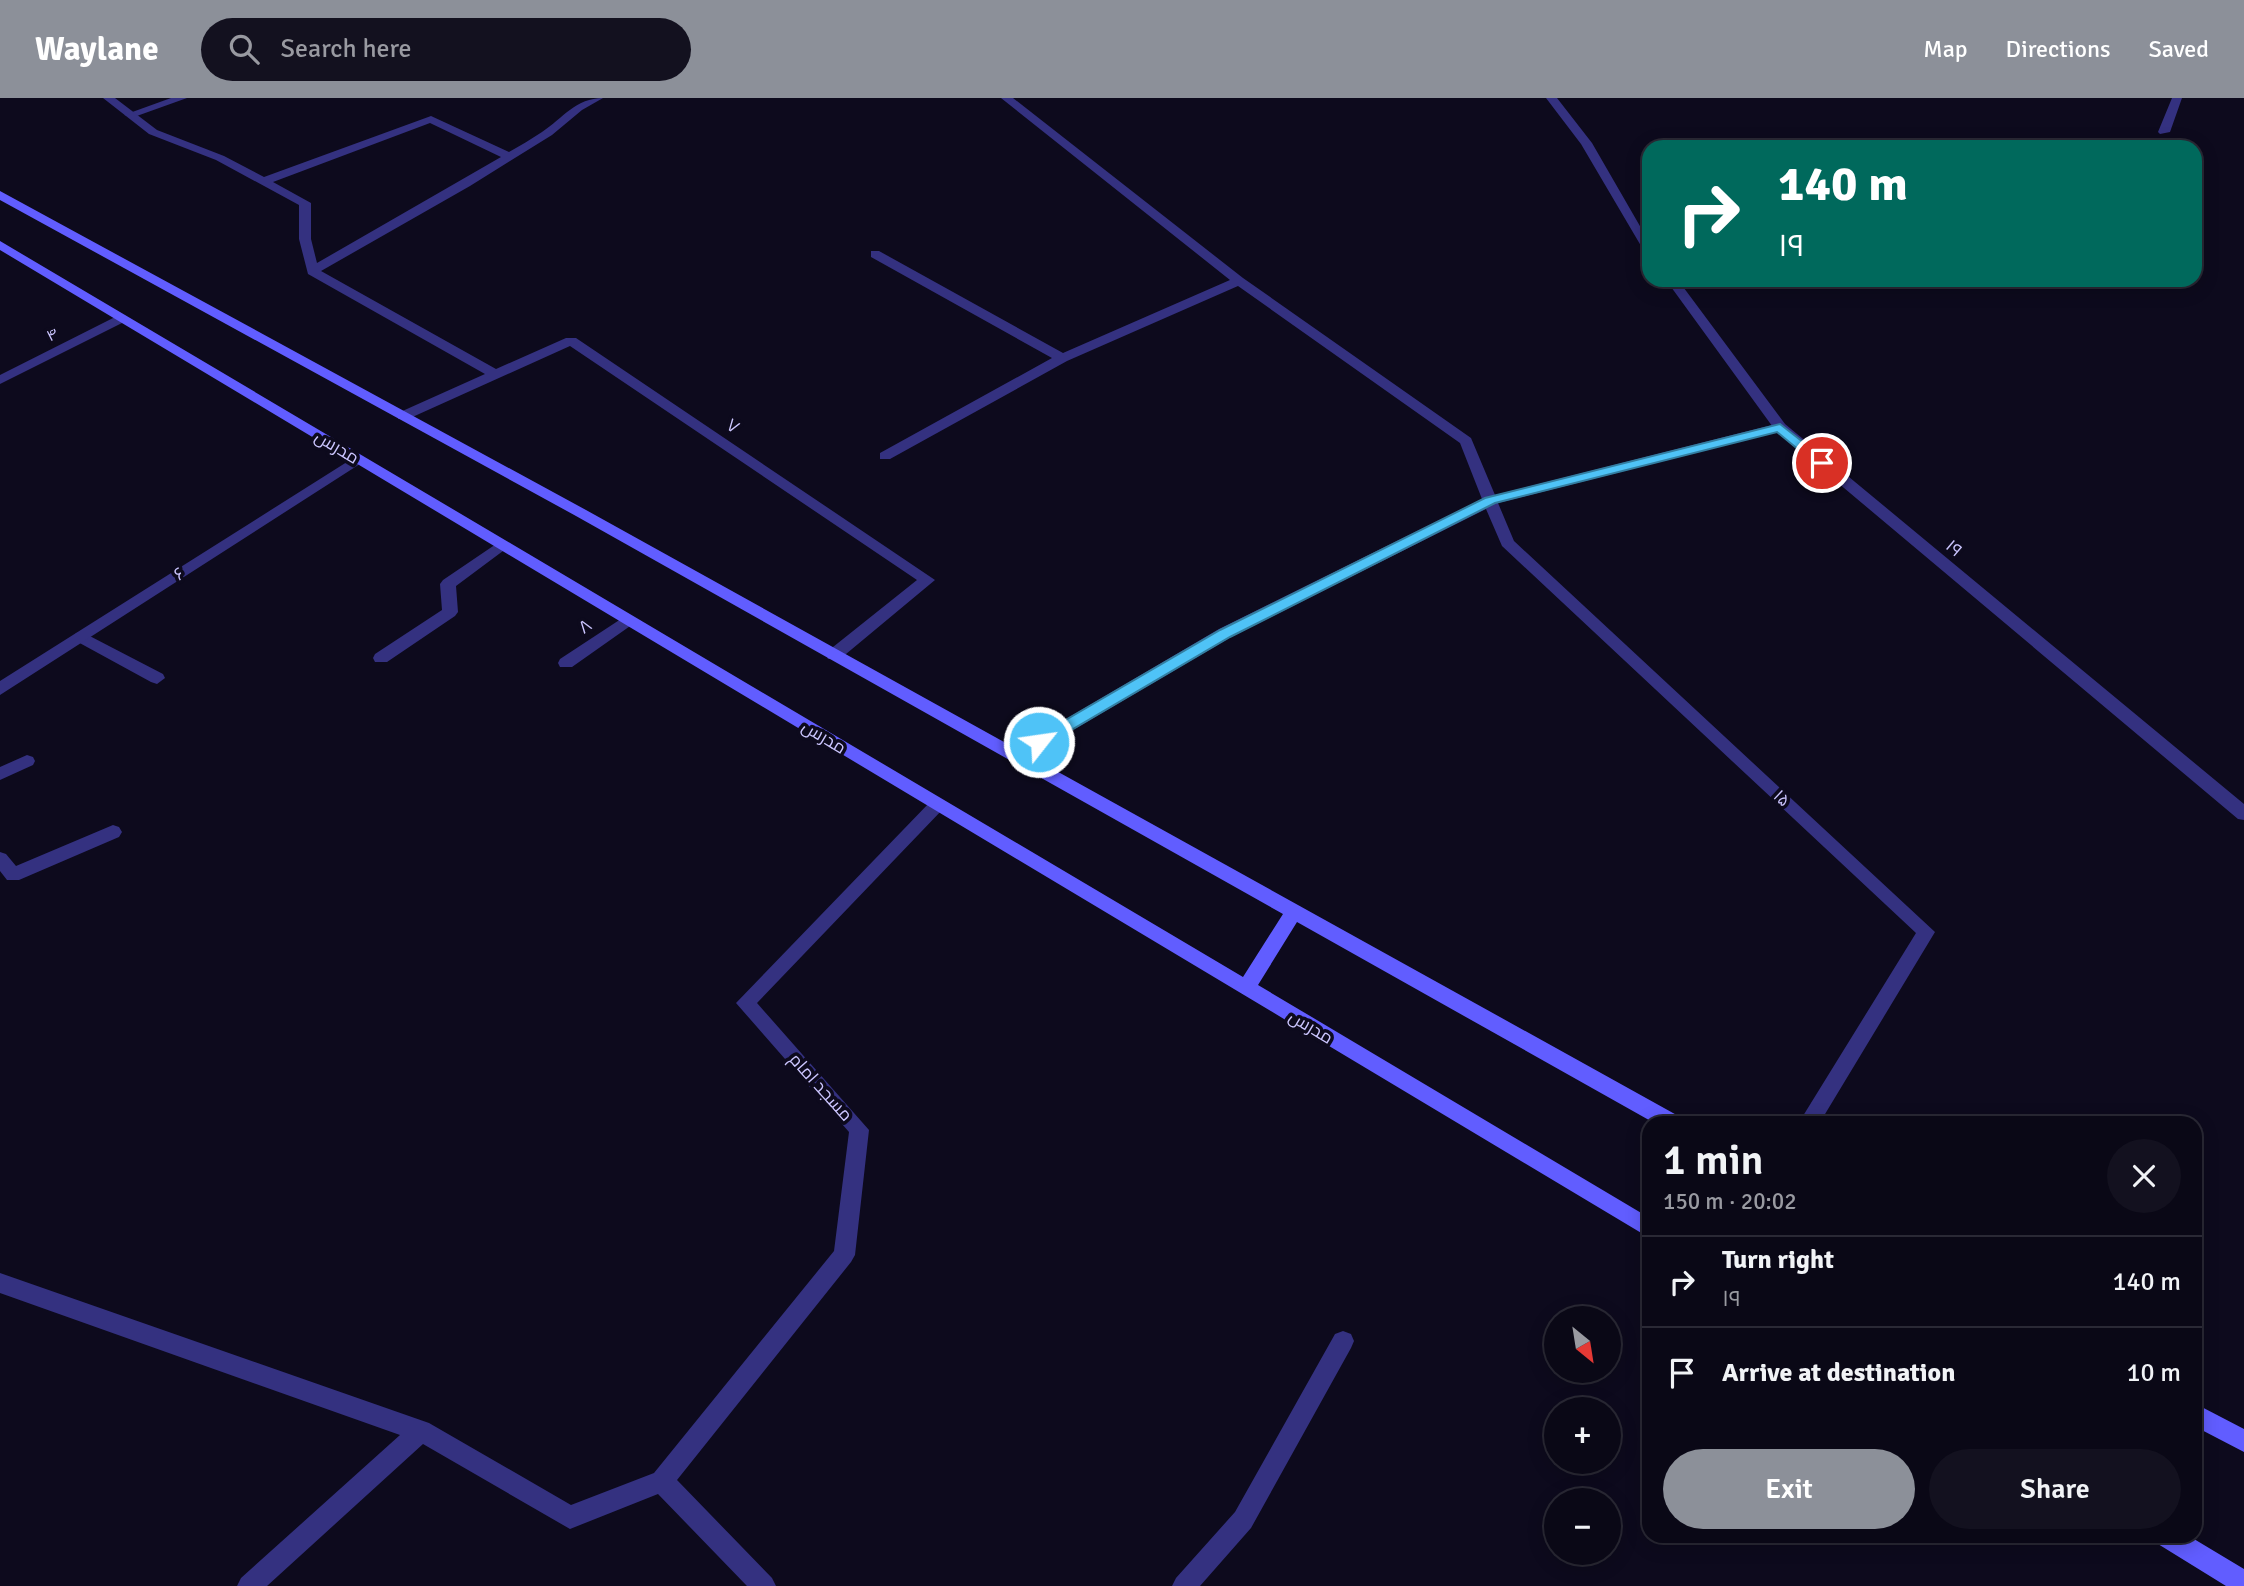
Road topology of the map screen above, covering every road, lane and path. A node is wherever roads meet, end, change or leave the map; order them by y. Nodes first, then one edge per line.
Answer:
1 (108, 98) edge
2 (182, 98) edge
3 (598, 98) edge
4 (1006, 98) edge
5 (1551, 98) edge
6 (2176, 98) edge
7 (130, 115) junction
8 (2164, 132) dead end
9 (509, 157) junction
10 (264, 181) junction
11 (0, 195) edge
12 (1642, 239) edge
13 (0, 245) edge
14 (875, 254) dead end
15 (312, 271) junction
16 (1239, 281) junction
17 (1677, 287) edge
18 (121, 318) junction
19 (1062, 358) junction
20 (494, 373) junction
21 (0, 380) edge
22 (403, 416) junction
23 (1780, 427) junction
24 (885, 456) dead end
25 (358, 460) junction
26 (1490, 500) junction
27 (502, 545) junction
28 (627, 620) junction
29 (82, 637) junction
30 (834, 655) junction
31 (381, 658) dead end
32 (566, 663) dead end
33 (157, 678) dead end
34 (0, 688) edge
35 (1016, 756) junction
36 (27, 761) dead end
37 (0, 774) edge
38 (937, 805) junction
39 (2244, 814) edge
40 (113, 832) dead end
41 (0, 859) edge
42 (1294, 911) junction
43 (1246, 988) junction
44 (1661, 1116) edge
45 (1813, 1116) edge
46 (1642, 1224) edge
47 (0, 1283) edge
48 (1343, 1340) dead end
49 (2202, 1418) edge
50 (421, 1431) junction
51 (2244, 1441) edge
52 (662, 1481) junction
53 (2178, 1543) edge
54 (2244, 1583) edge
55 (249, 1586) edge
56 (764, 1586) edge
57 (1184, 1586) edge

1 - 7 street
2 - 7 street
3 - 9 street
4 - 16 street
5 - 12 street
6 - 8 street
7 - 10 street
9 - 10 street
9 - 15 street
10 - 15 street
11 - 22 main road
13 - 18 main road, مدرس
14 - 19 street
15 - 20 street
16 - 19 street
16 - 26 street
17 - 23 street, ۱۹
18 - 21 street, ۴
18 - 25 main road, مدرس
19 - 24 street
20 - 22 street, ۷
20 - 30 street, ۷
22 - 30 main road
23 - 26 street
23 - 39 street, ۱۹
25 - 27 main road, مدرس
25 - 29 street, ۶
26 - 35 street
26 - 45 street, ۱۵
27 - 28 main road, مدرس
27 - 31 street
28 - 32 street, ۸
28 - 38 main road, مدرس
29 - 33 street
29 - 34 street, ۶
30 - 35 main road
35 - 42 main road
36 - 37 street
38 - 43 main road, مدرس
38 - 52 street, مسجد امام
40 - 41 street
42 - 43 main road
42 - 44 main road
43 - 46 main road, مدرس
47 - 50 street
48 - 57 street
49 - 51 main road
50 - 52 street
50 - 55 street
52 - 56 street
53 - 54 main road

